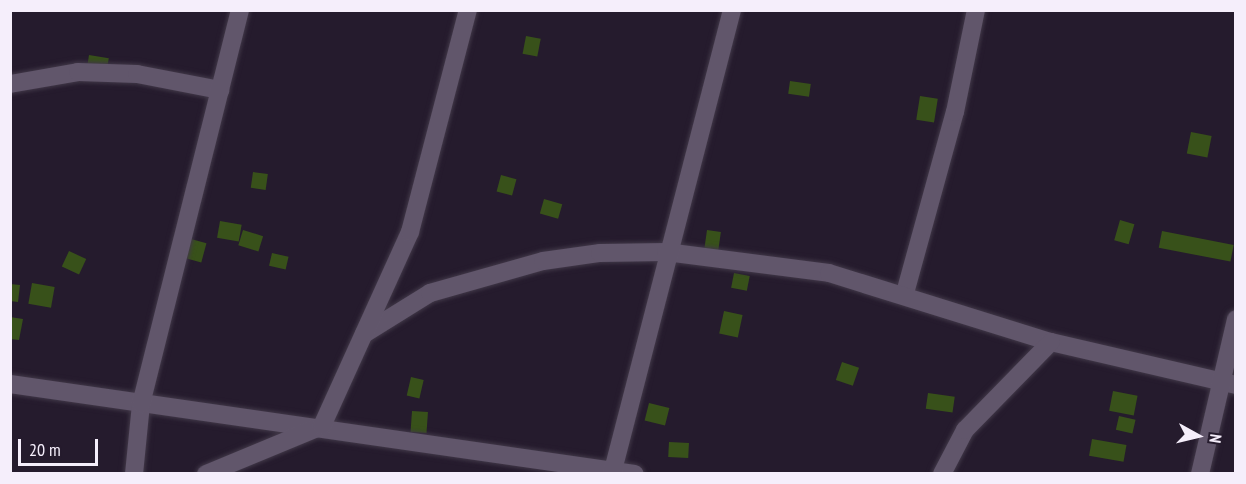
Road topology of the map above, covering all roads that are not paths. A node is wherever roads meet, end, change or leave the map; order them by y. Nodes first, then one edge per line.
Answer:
1 (240, 10) edge
2 (468, 10) edge
3 (732, 10) edge
4 (976, 10) edge
5 (10, 84) edge
6 (220, 90) junction
7 (666, 252) junction
8 (905, 293) junction
9 (1236, 319) edge
10 (364, 334) junction
11 (1051, 342) junction
12 (1228, 382) edge
13 (10, 384) edge
14 (141, 404) junction
15 (322, 426) junction
16 (613, 472) edge
17 (134, 474) edge
18 (206, 474) edge
19 (635, 474) edge
20 (942, 474) edge
21 (1200, 474) edge

1 - 6 street
2 - 10 street
3 - 7 street
4 - 8 street
5 - 6 street
6 - 14 street
7 - 8 street
7 - 10 street
7 - 16 street
8 - 11 street
9 - 12 street
10 - 15 street
11 - 12 street
11 - 20 street
12 - 21 street
13 - 14 street
14 - 15 street
14 - 17 street
15 - 16 street
15 - 18 street
16 - 19 street

